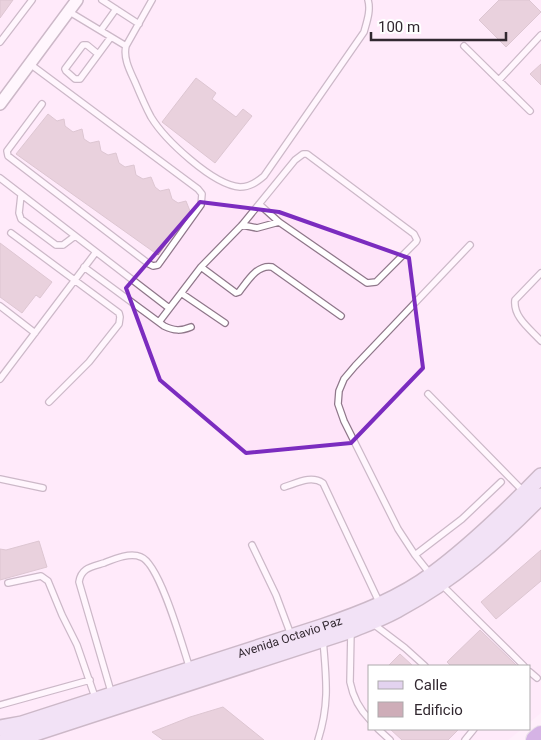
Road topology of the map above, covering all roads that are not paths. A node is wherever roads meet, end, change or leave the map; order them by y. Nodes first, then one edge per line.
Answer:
1 (32, 0) edge
2 (77, 0) edge
3 (102, 0) edge
4 (152, 0) edge
5 (368, 0) edge
6 (116, 9) junction
7 (68, 11) junction
8 (138, 24) junction
9 (101, 30) junction
10 (541, 35) edge
11 (111, 37) junction
12 (0, 42) edge
13 (126, 46) junction
14 (464, 46) dead end
15 (98, 54) junction
16 (30, 64) junction
17 (499, 80) junction
18 (0, 102) edge
19 (42, 104) dead end
20 (530, 111) dead end
21 (0, 178) edge
22 (21, 194) junction
23 (259, 204) junction
24 (279, 222) junction
25 (242, 225) junction
26 (11, 232) dead end
27 (75, 236) junction
28 (470, 245) dead end
29 (96, 252) junction
30 (84, 267) junction
31 (201, 267) junction
32 (541, 273) edge
33 (74, 280) junction
34 (181, 293) junction
35 (0, 306) edge
36 (169, 308) junction
37 (342, 316) dead end
38 (158, 322) junction
39 (225, 323) dead end
40 (191, 327) dead end
41 (35, 333) junction
42 (541, 341) edge
43 (1, 377) edge
44 (428, 394) dead end
45 (49, 402) dead end
46 (541, 476) edge
47 (0, 479) edge
48 (502, 482) dead end
49 (284, 487) dead end
50 (43, 488) dead end
51 (525, 492) junction
52 (541, 496) edge
53 (252, 545) dead end
54 (415, 555) junction
55 (436, 579) junction
56 (8, 583) dead end
57 (380, 604) junction
58 (371, 622) junction
59 (351, 630) junction
60 (322, 633) junction
61 (292, 637) junction
62 (424, 665) edge
63 (523, 665) edge
64 (190, 670) junction
65 (531, 673) edge
66 (537, 678) dead end
67 (90, 680) junction
68 (112, 695) junction
69 (96, 700) junction
70 (0, 705) edge
71 (368, 717) edge
72 (0, 728) edge
73 (379, 730) edge
74 (473, 730) edge
75 (541, 736) edge
76 (6, 740) edge
77 (318, 740) edge
78 (390, 740) edge
79 (465, 740) edge
80 (536, 740) edge

1 - 12 lane
2 - 7 street
3 - 6 lane
4 - 8 lane
5 - 13 lane
6 - 8 lane
6 - 9 lane
7 - 9 lane
7 - 16 street
8 - 13 lane
9 - 11 lane
10 - 17 lane
11 - 13 lane
11 - 15 lane
14 - 17 lane
15 - 15 lane
16 - 18 street
16 - 19 lane
17 - 20 lane
21 - 22 lane
22 - 27 lane
22 - 27 lane
23 - 24 lane
23 - 24 lane
23 - 25 lane
24 - 25 lane
25 - 31 lane
26 - 33 lane
27 - 29 lane
28 - 54 lane
29 - 30 lane
29 - 36 lane
30 - 33 lane
30 - 38 lane
31 - 34 lane
31 - 37 lane
32 - 42 lane
33 - 41 lane
33 - 45 lane
34 - 36 lane
34 - 39 lane
35 - 41 lane
36 - 38 lane
38 - 40 lane
41 - 43 lane
44 - 51 lane
46 - 51 street, Avenida Octavio Paz
47 - 50 lane
48 - 54 lane
49 - 57 lane
51 - 55 street, Avenida Octavio Paz
52 - 55 street, Avenida Octavio Paz
53 - 61 lane
54 - 55 lane
55 - 57 street, Avenida Octavio Paz
55 - 58 street, Avenida Octavio Paz
55 - 63 lane
56 - 67 lane
57 - 60 street, Avenida Octavio Paz
58 - 59 street, Avenida Octavio Paz
58 - 62 lane
59 - 60 street, Avenida Octavio Paz
59 - 71 lane
60 - 61 street, Avenida Octavio Paz
60 - 76 street, Avenida Octavio Paz
60 - 77 lane
61 - 64 street, Avenida Octavio Paz
64 - 68 street, Avenida Octavio Paz
64 - 68 lane
65 - 66 lane
67 - 69 lane
67 - 70 lane
68 - 69 street, Avenida Octavio Paz
69 - 72 street, Avenida Octavio Paz
73 - 78 lane
74 - 79 lane
75 - 80 highway

